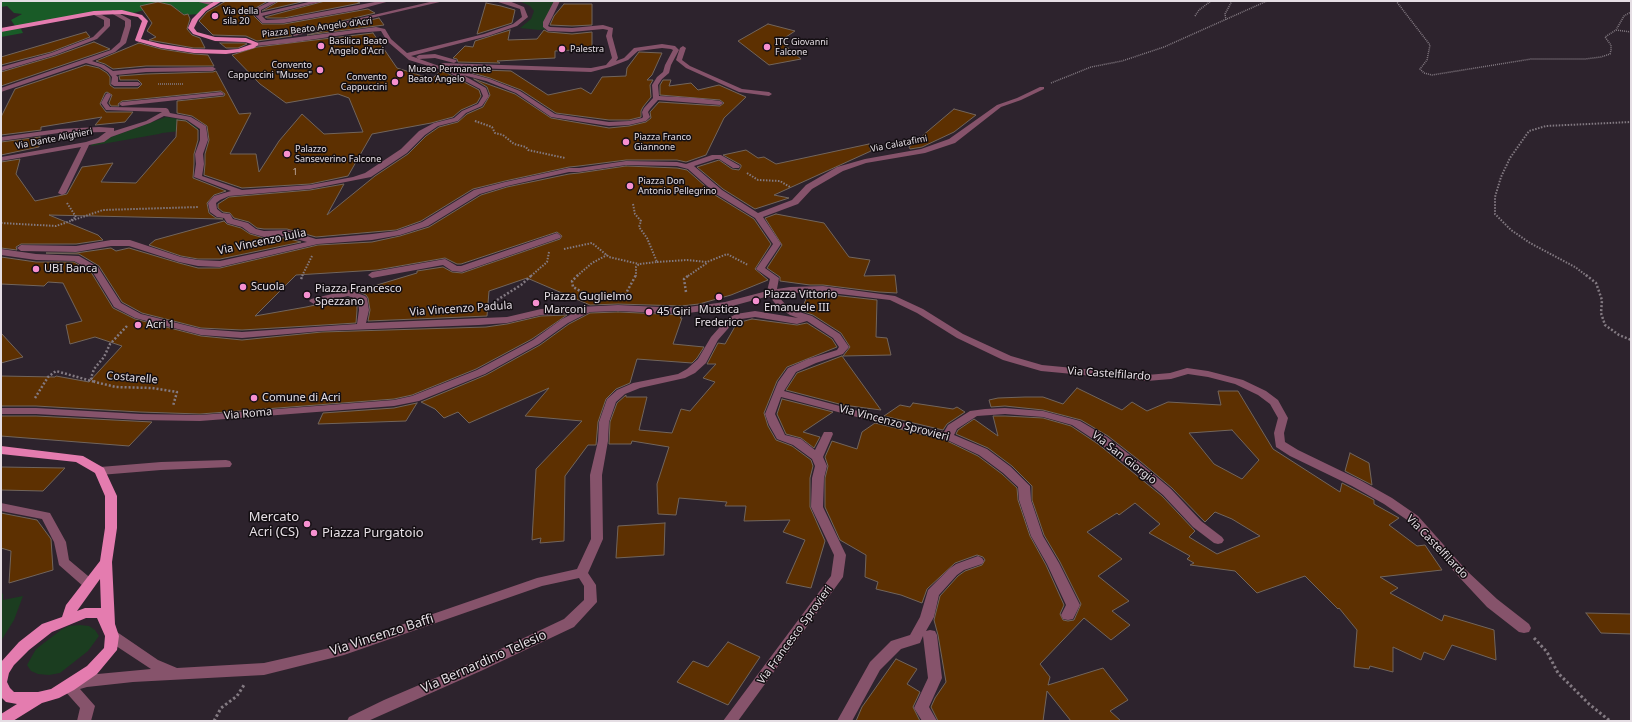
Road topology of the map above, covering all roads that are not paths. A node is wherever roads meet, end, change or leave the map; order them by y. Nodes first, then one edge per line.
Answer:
1 (198, 1) edge
2 (275, 1) edge
3 (321, 1) edge
4 (387, 1) edge
5 (439, 1) edge
6 (450, 1) edge
7 (498, 1) edge
8 (557, 1) edge
9 (379, 2) edge
10 (217, 3) edge
11 (113, 12) junction
12 (94, 13) junction
13 (258, 15) junction
14 (1, 30) edge
15 (256, 44) junction
16 (683, 48) dead end
17 (407, 56) junction
18 (615, 58) junction
19 (87, 61) junction
20 (500, 63) dead end
21 (430, 64) junction
22 (567, 64) dead end
23 (608, 66) junction
24 (213, 69) dead end
25 (1, 70) edge
26 (450, 71) junction
27 (112, 73) junction
28 (138, 84) dead end
29 (1042, 88) road end
30 (1, 90) edge
31 (174, 92) dead end
32 (221, 94) dead end
33 (769, 94) dead end
34 (108, 95) dead end
35 (656, 98) junction
36 (171, 99) junction
37 (720, 103) dead end
38 (106, 106) junction
39 (165, 112) junction
40 (108, 135) junction
41 (1, 139) edge
42 (86, 144) junction
43 (1, 159) edge
44 (687, 166) junction
45 (736, 166) road end
46 (242, 192) junction
47 (62, 193) road end
48 (758, 216) junction
49 (557, 236) dead end
50 (316, 242) junction
51 (1, 246) edge
52 (1, 252) edge
53 (372, 275) dead end
54 (771, 293) junction
55 (314, 302) dead end
56 (592, 309) junction
57 (809, 318) junction
58 (361, 326) junction
59 (778, 392) junction
60 (1, 411) edge
61 (828, 434) dead end
62 (948, 436) junction
63 (1, 450) edge
64 (817, 457) junction
65 (226, 464) dead end
66 (100, 471) junction
67 (1, 507) edge
68 (1218, 540) dead end
69 (978, 561) dead end
70 (106, 562) junction
71 (582, 573) junction
72 (89, 584) junction
73 (1068, 615) dead end
74 (68, 619) junction
75 (1524, 628) road end
76 (110, 630) junction
77 (930, 635) dead end
78 (178, 674) junction
79 (1, 677) edge
80 (69, 686) junction
81 (38, 698) junction
82 (1, 721) edge
83 (84, 721) edge
84 (354, 721) edge
85 (730, 721) edge
86 (844, 721) edge
87 (930, 721) edge

1 - 10 street
2 - 13 street
3 - 13 street
4 - 9 street
5 - 6 street
5 - 15 street
7 - 17 street
8 - 18 street
9 - 13 street
10 - 15 main road
11 - 12 main road
11 - 15 main road
11 - 19 street
12 - 14 main road
12 - 25 street
15 - 17 street, Piazza Beato Angelo d'Acri
16 - 33 street
17 - 20 street
17 - 21 street, Piazza Beato Angelo d'Acri
18 - 22 street
18 - 23 street
19 - 27 street
19 - 30 street
21 - 23 street
21 - 26 street, Piazza Beato Angelo d'Acri
23 - 35 street
24 - 27 street
26 - 35 street
26 - 46 street, Piazza Beato Angelo d'Acri
27 - 28 street
29 - 48 street, Via Calatafimi
31 - 36 street
32 - 36 street
34 - 38 street
35 - 37 street
36 - 38 street
36 - 39 street
38 - 39 street
39 - 40 street, Via Dante Alighieri
39 - 46 street
40 - 41 street
40 - 42 street, Via Dante Alighieri
42 - 43 street, Via Dante Alighieri
42 - 47 street
44 - 45 street
44 - 48 street
44 - 50 street
46 - 50 street, Piazza Beato Angelo d'Acri
48 - 54 street
49 - 53 street
50 - 51 street, Via Vincenzo Iulia
52 - 58 street, Via Vincenzo Padula
54 - 56 street, Via Vincenzo Padula
54 - 57 street
54 - 75 street, Via Castelfilardo
55 - 58 street
56 - 58 street, Via Vincenzo Padula
56 - 60 street, Via Roma
57 - 59 street
57 - 71 street
59 - 62 street, Via Vincenzo Sprovieri
59 - 64 street
61 - 64 street
62 - 68 street, Via San Giorgio
62 - 73 street, Via Vincenzo Sprovieri
63 - 66 main road
64 - 85 street, Via Francesco Sprovieri
65 - 66 street
66 - 70 main road
67 - 72 street
69 - 86 street
70 - 72 main road
70 - 76 main road
71 - 78 street, Via Vincenzo Baffi
71 - 84 street, Via Bernardino Telesio
72 - 74 main road
74 - 76 main road
74 - 79 main road
76 - 78 street
76 - 80 main road
77 - 87 street
78 - 80 street, Via Vincenzo Baffi
79 - 81 main road
80 - 81 main road
80 - 83 street
81 - 82 main road

